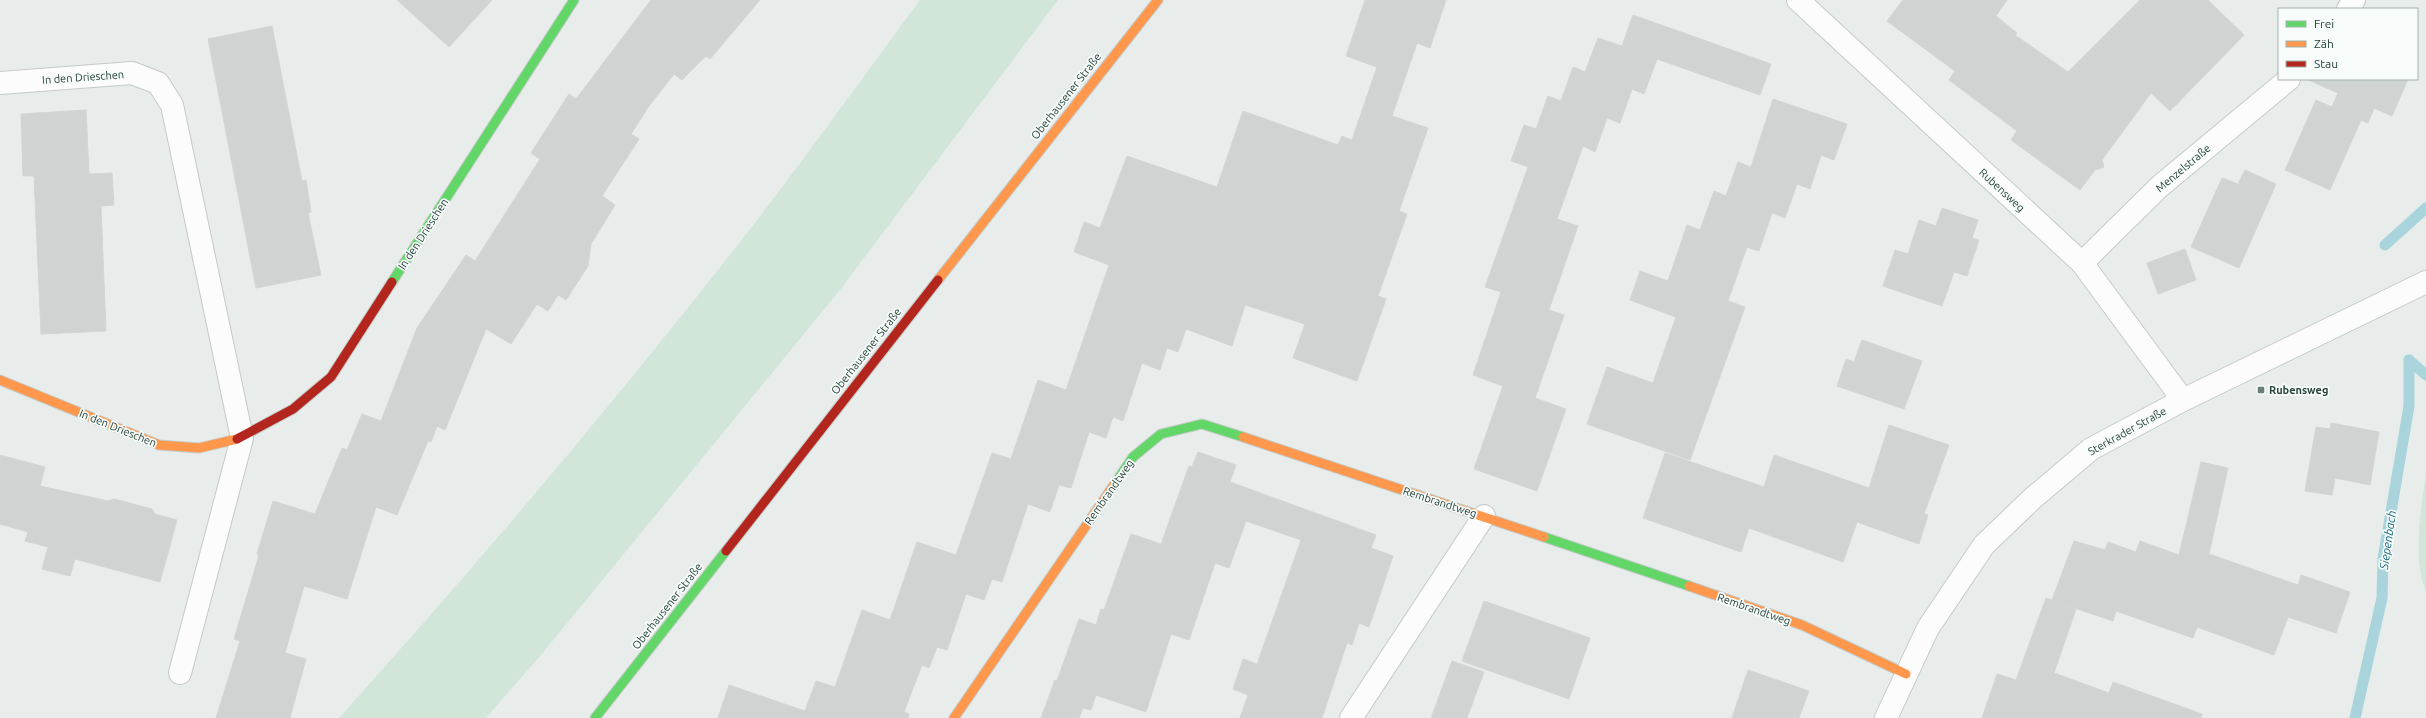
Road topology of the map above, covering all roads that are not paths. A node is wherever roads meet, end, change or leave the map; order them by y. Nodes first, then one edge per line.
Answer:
1 (574, 0) edge
2 (1158, 0) edge
3 (1798, 0) edge
4 (2288, 80) edge
5 (0, 83) edge
6 (2082, 263) junction
7 (2426, 282) edge
8 (0, 380) edge
9 (2183, 400) junction
10 (242, 438) junction
11 (1484, 516) junction
12 (180, 673) dead end
13 (1906, 674) junction
14 (595, 718) edge
15 (954, 718) edge
16 (1351, 718) edge
17 (1886, 718) edge

1 - 10 street, In den Drieschen
2 - 14 street, Oberhausener Straße
3 - 6 street, Rubensweg
4 - 6 street, Menzelstraße
5 - 10 street, In den Drieschen
6 - 9 street, Rubensweg
7 - 9 street, Sterkrader Straße
8 - 10 street, In den Drieschen
9 - 13 street, Sterkrader Straße
10 - 12 street, In den Drieschen
11 - 13 street, Rembrandtweg
11 - 15 street, Rembrandtweg
11 - 16 street, Rembrandtweg
13 - 17 street, Sterkrader Straße

